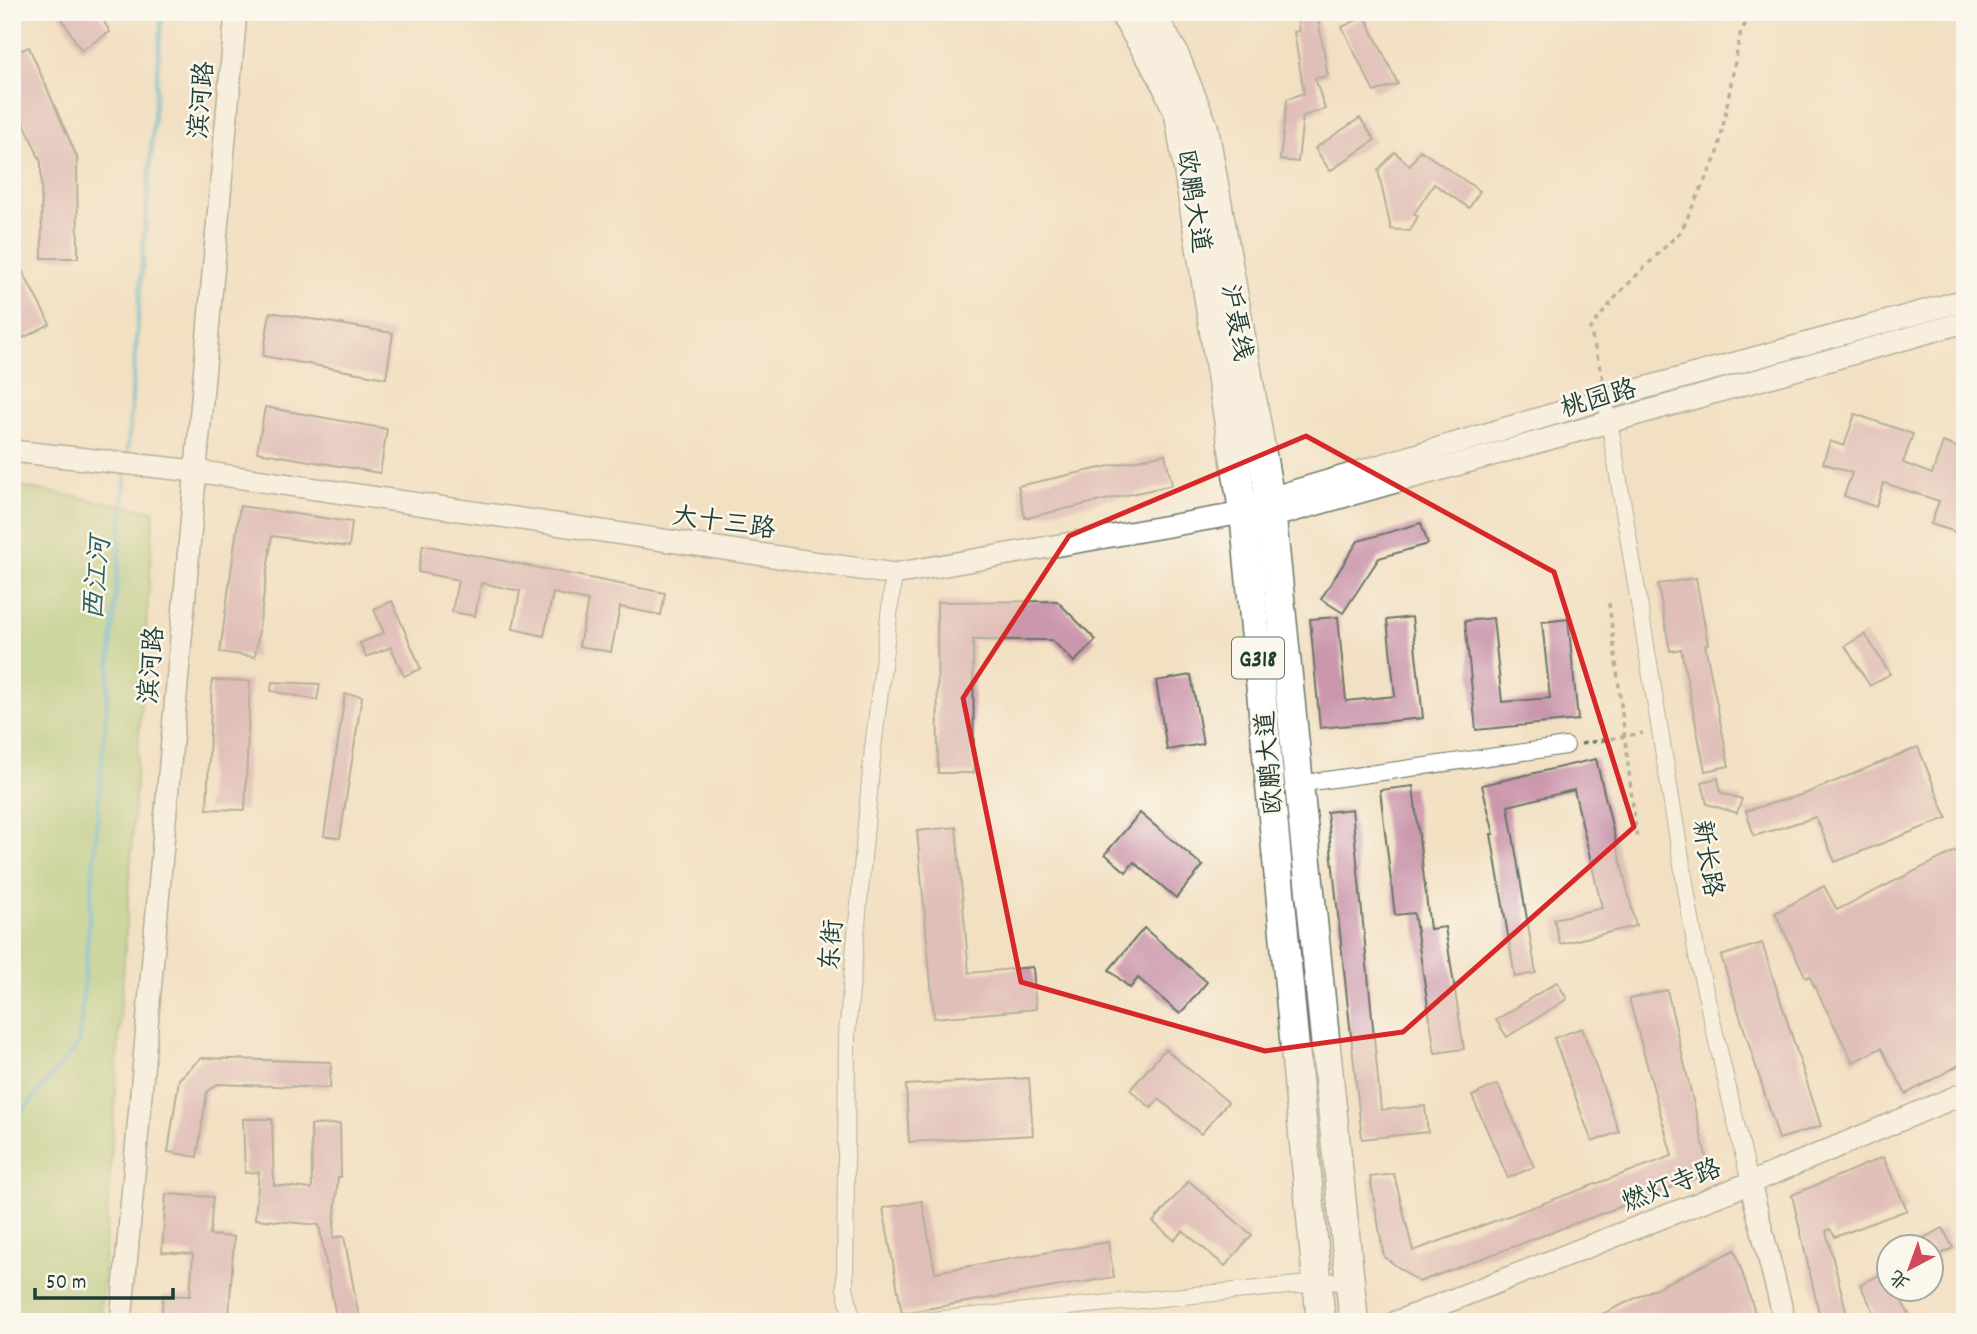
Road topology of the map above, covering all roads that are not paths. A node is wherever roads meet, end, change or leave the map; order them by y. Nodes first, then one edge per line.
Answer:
1 (236, 12) edge
2 (1123, 12) edge
3 (1150, 12) edge
4 (1965, 300) edge
5 (1965, 323) edge
6 (1608, 398) junction
7 (1609, 424) junction
8 (12, 451) edge
9 (195, 471) junction
10 (1254, 512) junction
11 (894, 574) junction
12 (1566, 746) road end
13 (1298, 784) junction
14 (1965, 1093) edge
15 (1750, 1183) junction
16 (1350, 1280) junction
17 (1317, 1285) junction
18 (121, 1322) edge
19 (853, 1322) edge
20 (912, 1322) edge
21 (1321, 1322) edge
22 (1354, 1322) edge
23 (1396, 1322) edge
24 (1784, 1322) edge

1 - 9 street, 滨河路
2 - 10 highway, 欧鹏大道 / G318
3 - 10 highway, 沪聂线 / G318
4 - 6 street
5 - 7 street, 桃园路
6 - 7 street, 新长路
6 - 10 street
7 - 10 street, 桃园路
7 - 15 street, 新长路
8 - 9 street, 大十三路
9 - 11 street, 大十三路
9 - 18 street, 滨河路
10 - 11 street, 大十三路
10 - 13 highway, 欧鹏大道 / G318
10 - 17 highway, 欧鹏大道 / G318
11 - 19 street, 东街
12 - 13 street
13 - 16 highway, 欧鹏大道 / G318
14 - 15 street, 燃灯寺路
15 - 23 street, 燃灯寺路
15 - 24 street, 新长路
16 - 17 street
16 - 22 highway, 欧鹏大道 / G318
17 - 20 street
17 - 21 highway, 欧鹏大道 / G318

